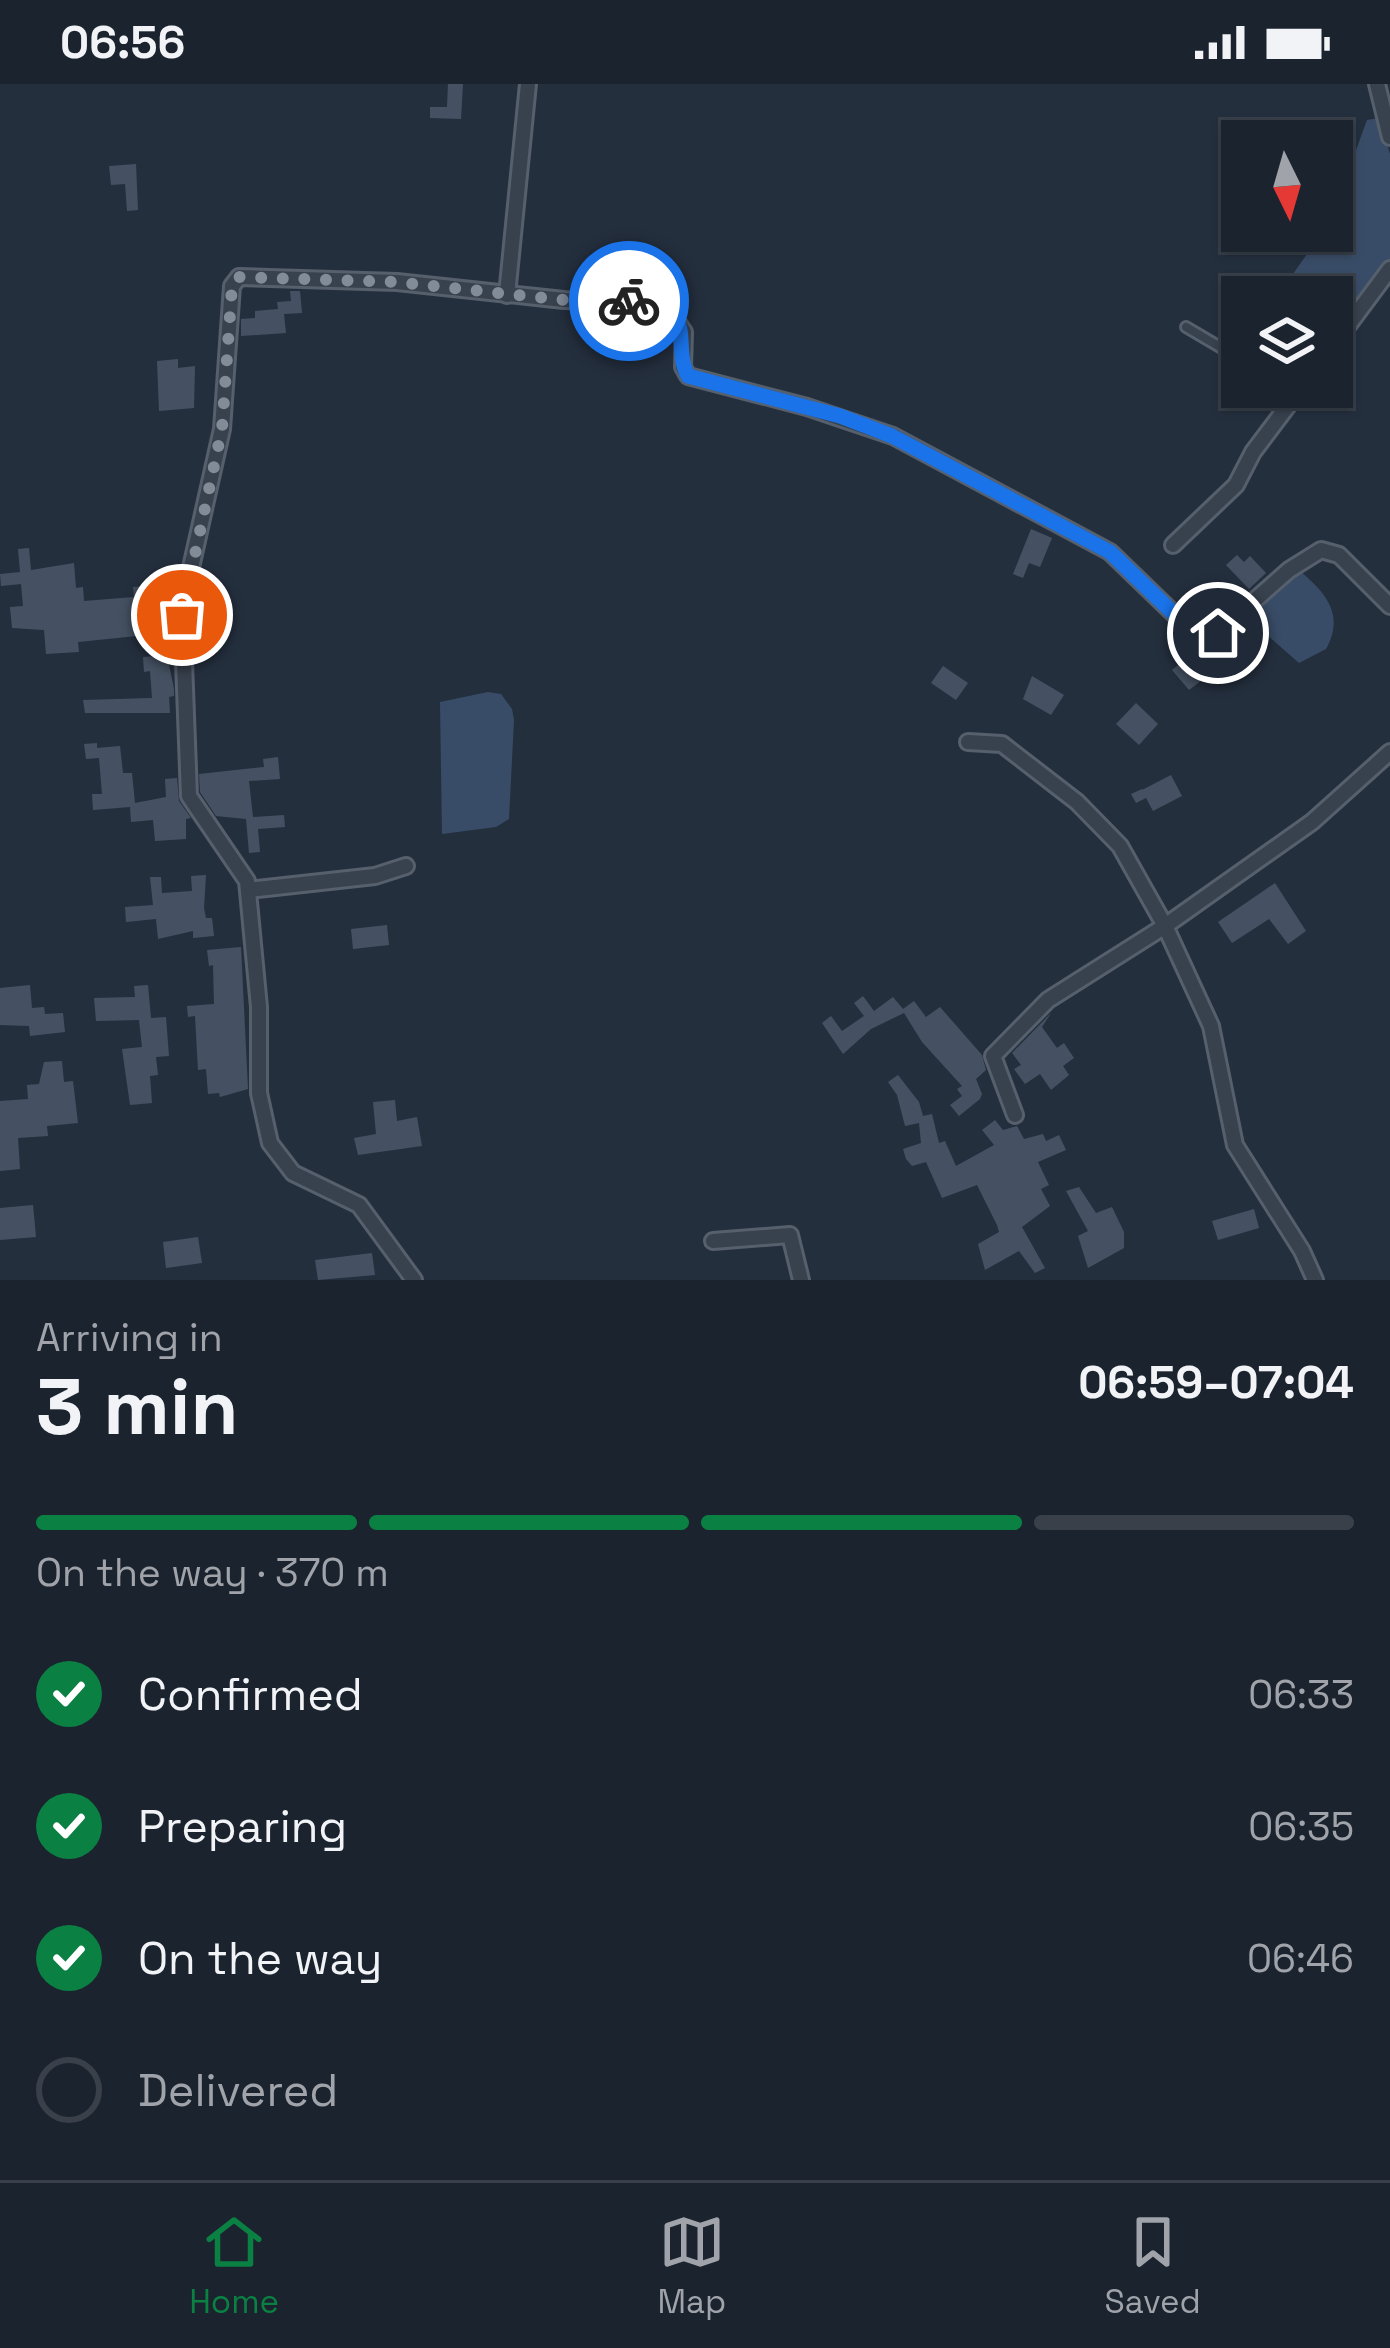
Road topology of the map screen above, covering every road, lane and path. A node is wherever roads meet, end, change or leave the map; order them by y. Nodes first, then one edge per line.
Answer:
1 (528, 84) edge
2 (1377, 84) edge
3 (1390, 137) edge
4 (1390, 269) edge
5 (507, 295) junction
6 (1353, 318) edge
7 (1186, 327) dead end
8 (1221, 348) edge
9 (1283, 408) edge
10 (1173, 545) dead end
11 (1390, 606) edge
12 (968, 742) dead end
13 (1390, 752) edge
14 (406, 866) dead end
15 (248, 890) junction
16 (1165, 926) junction
17 (1015, 1115) dead end
18 (713, 1241) dead end
19 (414, 1280) edge
20 (802, 1280) edge
21 (1315, 1280) edge

1 - 5 street
2 - 3 street
4 - 6 street
5 - 11 street
5 - 15 street
7 - 8 lane
9 - 10 street
12 - 16 street
13 - 16 street
14 - 15 street
15 - 19 street
16 - 17 street
16 - 21 street
18 - 20 street

